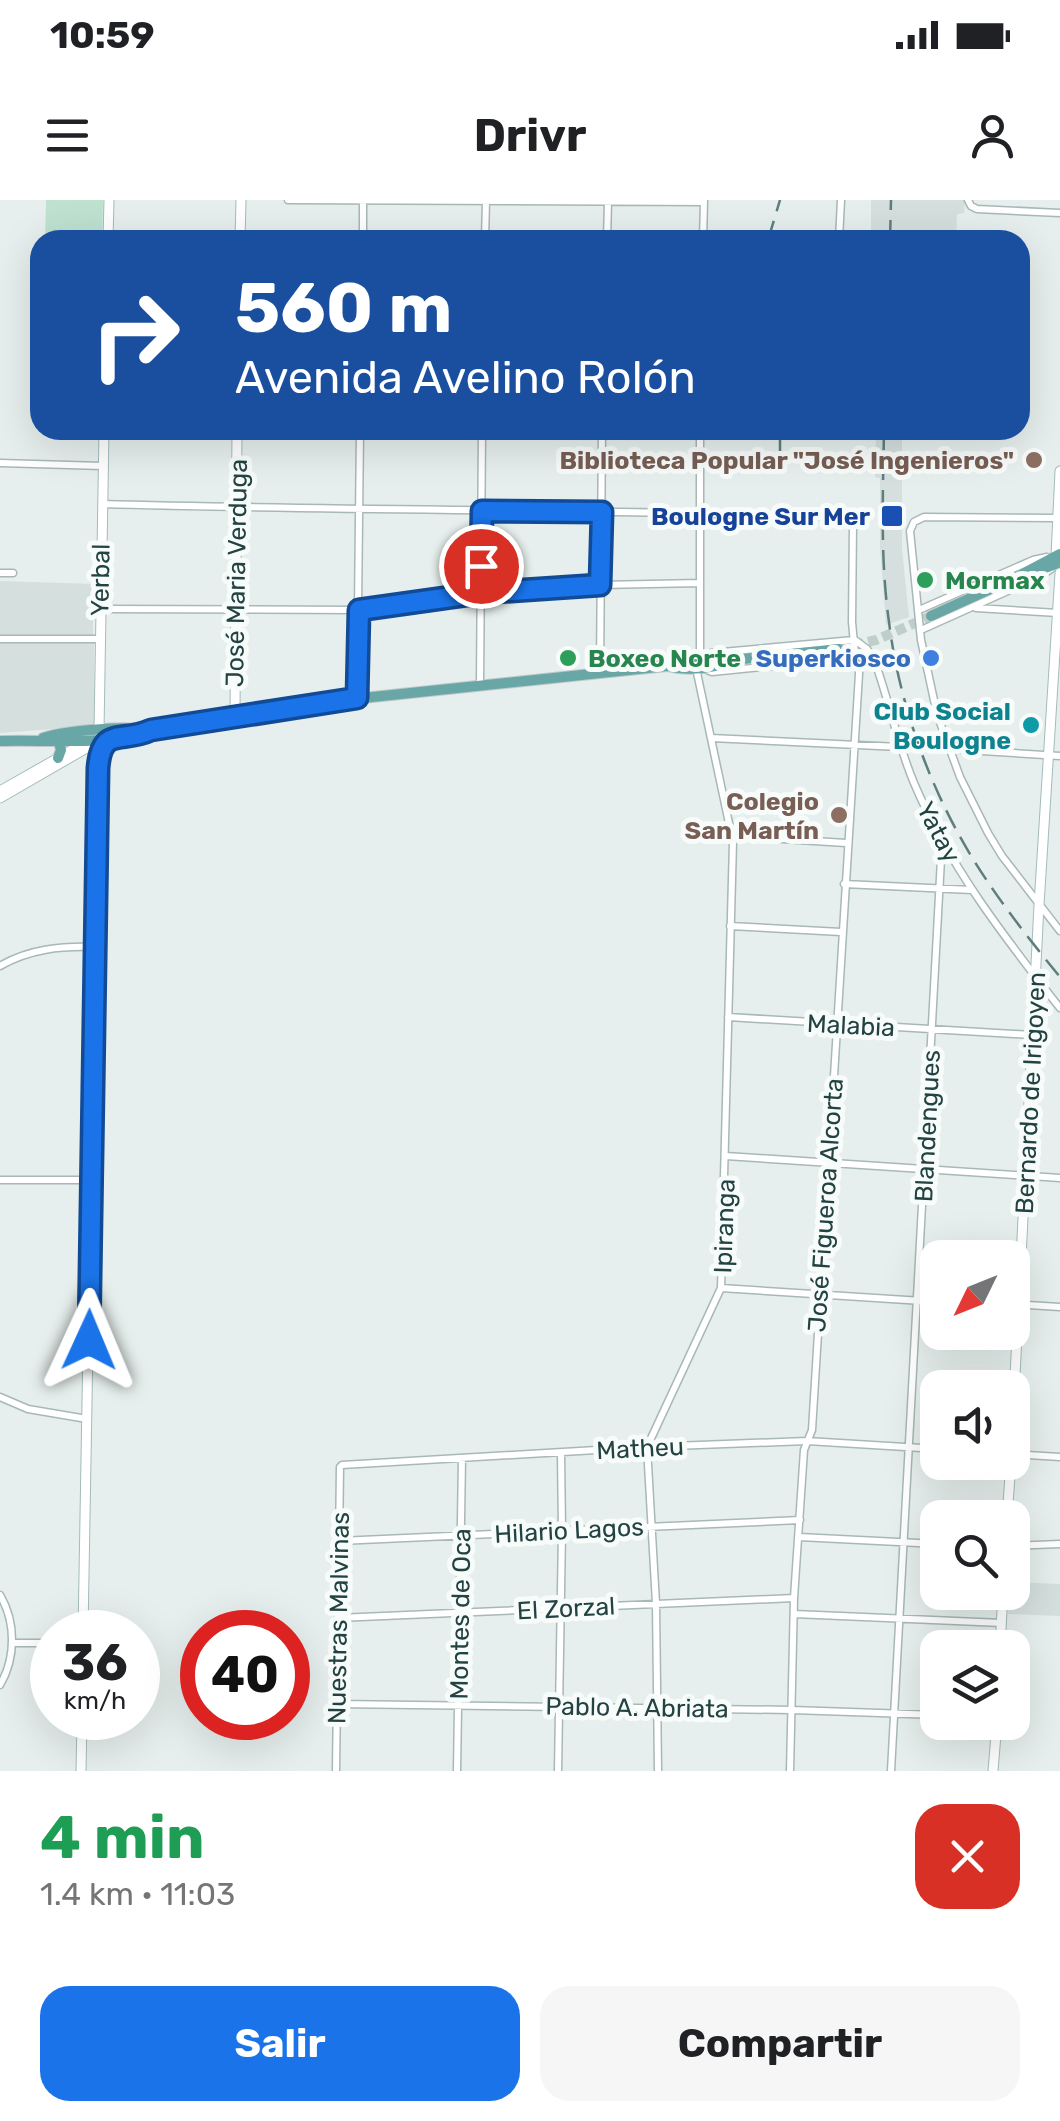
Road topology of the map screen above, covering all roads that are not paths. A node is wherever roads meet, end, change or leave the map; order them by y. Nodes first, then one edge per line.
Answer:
1 (109, 200) edge
2 (241, 200) edge
3 (288, 200) edge
4 (363, 200) edge
5 (486, 200) edge
6 (841, 200) edge
7 (968, 200) edge
8 (1016, 200) edge
9 (608, 201) edge
10 (704, 201) edge
11 (1016, 211) junction
12 (1060, 213) edge
13 (108, 230) edge
14 (240, 230) edge
15 (362, 230) edge
16 (484, 230) edge
17 (608, 230) edge
18 (703, 230) edge
19 (840, 230) edge
20 (104, 440) edge
21 (238, 440) edge
22 (360, 440) edge
23 (482, 440) edge
24 (602, 440) edge
25 (700, 440) edge
26 (0, 463) edge
27 (103, 466) junction
28 (1060, 471) edge
29 (102, 504) junction
30 (238, 508) junction
31 (361, 509) junction
32 (482, 511) junction
33 (602, 512) junction
34 (700, 512) junction
35 (1058, 518) edge
36 (1059, 558) edge
37 (1060, 572) edge
38 (0, 573) edge
39 (13, 574) dead end
40 (700, 583) junction
41 (600, 585) junction
42 (480, 593) junction
43 (975, 608) junction
44 (100, 609) junction
45 (235, 609) junction
46 (359, 610) junction
47 (919, 610) junction
48 (1059, 613) edge
49 (932, 616) tunnel mouth
50 (921, 630) junction
51 (0, 638) edge
52 (99, 639) junction
53 (854, 640) junction
54 (839, 649) tunnel mouth
55 (852, 658) junction
56 (697, 660) junction
57 (600, 673) junction
58 (480, 685) junction
59 (357, 698) junction
60 (234, 716) junction
61 (151, 730) junction
62 (106, 737) junction
63 (711, 738) junction
64 (39, 740) junction
65 (0, 741) edge
66 (60, 742) junction
67 (854, 744) junction
68 (900, 747) junction
69 (950, 749) junction
70 (86, 750) junction
71 (1054, 755) edge
72 (58, 758) junction
73 (98, 762) junction
74 (0, 794) edge
75 (733, 836) junction
76 (942, 841) junction
77 (847, 843) junction
78 (844, 884) junction
79 (940, 888) junction
80 (972, 890) junction
81 (1039, 905) junction
82 (730, 926) junction
83 (1060, 931) edge
84 (841, 932) junction
85 (94, 946) junction
86 (0, 966) edge
87 (1036, 977) junction
88 (1060, 1008) edge
89 (728, 1017) junction
90 (836, 1024) junction
91 (932, 1030) junction
92 (1033, 1035) junction
93 (726, 1156) junction
94 (828, 1162) junction
95 (924, 1170) junction
96 (1026, 1176) junction
97 (1060, 1178) edge
98 (0, 1180) edge
99 (91, 1180) junction
100 (1021, 1240) edge
101 (722, 1288) junction
102 (819, 1293) junction
103 (918, 1301) junction
104 (1030, 1306) edge
105 (1060, 1307) edge
106 (0, 1397) edge
107 (88, 1419) junction
108 (807, 1441) junction
109 (647, 1447) junction
110 (909, 1447) junction
111 (920, 1448) edge
112 (561, 1453) junction
113 (1030, 1455) edge
114 (1060, 1457) edge
115 (462, 1458) junction
116 (342, 1465) joint
117 (800, 1520) junction
118 (651, 1526) junction
119 (562, 1530) junction
120 (460, 1536) junction
121 (799, 1536) junction
122 (340, 1541) junction
123 (903, 1542) junction
124 (920, 1543) edge
125 (1060, 1544) edge
126 (1030, 1545) edge
127 (0, 1595) edge
128 (794, 1598) junction
129 (656, 1603) junction
130 (561, 1609) junction
131 (84, 1610) edge
132 (1002, 1610) edge
133 (460, 1613) junction
134 (794, 1614) junction
135 (338, 1618) junction
136 (899, 1619) junction
137 (1002, 1623) junction
138 (1001, 1630) edge
139 (12, 1644) junction
140 (30, 1644) edge
141 (0, 1685) edge
142 (337, 1704) junction
143 (459, 1705) junction
144 (560, 1706) junction
145 (657, 1708) junction
146 (792, 1710) junction
147 (894, 1713) junction
148 (920, 1714) edge
149 (82, 1740) edge
150 (996, 1740) edge
151 (81, 1771) edge
152 (336, 1771) edge
153 (458, 1771) edge
154 (558, 1771) edge
155 (658, 1771) edge
156 (790, 1771) edge
157 (891, 1771) edge
158 (994, 1771) edge

1 - 13 street
2 - 14 street
3 - 4 street
4 - 5 street
4 - 15 street
5 - 9 street
5 - 16 street
6 - 19 street
7 - 11 street
8 - 11 street
9 - 10 street
9 - 17 street
10 - 18 street
11 - 12 street
20 - 27 street, Yerbal
21 - 30 street, José Maria Verduga
22 - 31 street
23 - 32 street
24 - 33 street
25 - 34 street, Ipiranga
26 - 27 street
27 - 29 street, Yerbal
28 - 35 street
29 - 30 street
29 - 44 street, Yerbal
30 - 31 street
30 - 45 street, José Maria Verduga
31 - 32 street
31 - 46 street
32 - 33 street
32 - 42 street
33 - 34 street
33 - 41 street
34 - 40 street, Ipiranga
34 - 53 street, José Figueroa Alcorta
35 - 36 street
35 - 47 street
36 - 43 street
36 - 47 street
36 - 49 main road
37 - 48 street, Bernardo de Irigoyen
38 - 39 street
40 - 41 street
40 - 56 street, Ipiranga
41 - 42 street
41 - 57 street
42 - 46 street
42 - 58 street
43 - 48 street
43 - 50 street
44 - 45 street
44 - 52 street, Yerbal
45 - 46 street
45 - 60 street, José Maria Verduga
46 - 59 street
47 - 50 street
48 - 71 street, Bernardo de Irigoyen
50 - 69 street
51 - 52 street
52 - 62 street, Yerbal
53 - 55 street, José Figueroa Alcorta
53 - 56 street
53 - 68 street, Yatay
54 - 56 main road
55 - 56 street
55 - 67 street, José Figueroa Alcorta
56 - 57 main road
56 - 63 street, Ipiranga
57 - 58 main road
58 - 59 main road
59 - 60 main road
60 - 61 main road
61 - 62 main road
61 - 62 main road
62 - 64 main road
62 - 66 main road
62 - 70 street
62 - 73 street, Yerbal
63 - 67 street
63 - 75 street, Ipiranga
64 - 65 main road
64 - 66 main road
66 - 72 main road
67 - 68 street
67 - 77 street, José Figueroa Alcorta
68 - 76 street, Yatay
69 - 71 street
69 - 81 street
70 - 72 street
70 - 73 street
70 - 74 street
71 - 81 street, Bernardo de Irigoyen
72 - 74 street
73 - 85 street, Yerbal
75 - 77 street
75 - 82 street, Ipiranga
76 - 79 street, Blandengues
76 - 80 street, Yatay
77 - 78 street, José Figueroa Alcorta
78 - 79 street
78 - 84 street, José Figueroa Alcorta
79 - 80 street
79 - 91 street, Blandengues
80 - 87 street, Yatay
81 - 83 street
81 - 87 street, Bernardo de Irigoyen
82 - 84 street
82 - 89 street, Ipiranga
84 - 90 street, José Figueroa Alcorta
85 - 86 street
85 - 99 street, Yerbal
87 - 88 street, Yatay
87 - 92 street, Bernardo de Irigoyen
89 - 90 street, Malabia
89 - 93 street, Ipiranga
90 - 91 street, Malabia
90 - 94 street, José Figueroa Alcorta
91 - 92 street, Malabia
91 - 95 street, Blandengues
92 - 96 street, Bernardo de Irigoyen
93 - 94 street
93 - 101 street, Ipiranga
94 - 95 street
94 - 102 street, José Figueroa Alcorta
95 - 96 street
95 - 103 street, Blandengues
96 - 97 street
96 - 100 street, Bernardo de Irigoyen
98 - 99 street
99 - 107 street, Yerbal
101 - 102 street
101 - 109 street, Ipiranga
102 - 103 street
102 - 108 street, José Figueroa Alcorta
103 - 110 street, Blandengues
104 - 105 street
106 - 107 street
107 - 131 street, Yerbal
108 - 109 street, Matheu
108 - 110 street, Matheu
108 - 117 street, José Figueroa Alcorta
109 - 112 street, Matheu
109 - 118 street, Ipiranga
110 - 111 street, Matheu
110 - 123 street, Blandengues
112 - 115 street, Matheu
112 - 119 street
113 - 114 street
115 - 116 street, Matheu
115 - 120 street, Montes de Oca
116 - 122 street, Nuestras Malvinas
117 - 118 street, Hilario Lagos
117 - 121 street, José Figueroa Alcorta
118 - 119 street, Hilario Lagos
118 - 129 street, Ipiranga
119 - 120 street, Hilario Lagos
119 - 130 street
120 - 122 street, Hilario Lagos
120 - 133 street, Montes de Oca
121 - 123 street
121 - 128 street, José Figueroa Alcorta
122 - 135 street, Nuestras Malvinas
123 - 124 street
123 - 136 street, Blandengues
125 - 126 street
127 - 139 street
128 - 129 street, El Zorzal
128 - 134 street, José Figueroa Alcorta
129 - 130 street, El Zorzal
129 - 145 street, Ipiranga
130 - 133 street, El Zorzal
130 - 144 street
132 - 137 street
133 - 135 street, El Zorzal
133 - 143 street, Montes de Oca
134 - 136 street
134 - 146 street, José Figueroa Alcorta
135 - 142 street, Nuestras Malvinas
136 - 137 street
136 - 147 street, Blandengues
137 - 138 street
139 - 140 street
139 - 141 street
142 - 143 street, Pablo A. Abriata
142 - 152 street, Nuestras Malvinas
143 - 144 street, Pablo A. Abriata
143 - 153 street, Montes de Oca
144 - 145 street, Pablo A. Abriata
144 - 154 street
145 - 146 street, Pablo A. Abriata
145 - 155 street, Ipiranga
146 - 147 street, Pablo A. Abriata
146 - 156 street, José Figueroa Alcorta
147 - 148 street, Pablo A. Abriata
147 - 157 street, Blandengues
149 - 151 street
150 - 158 street

